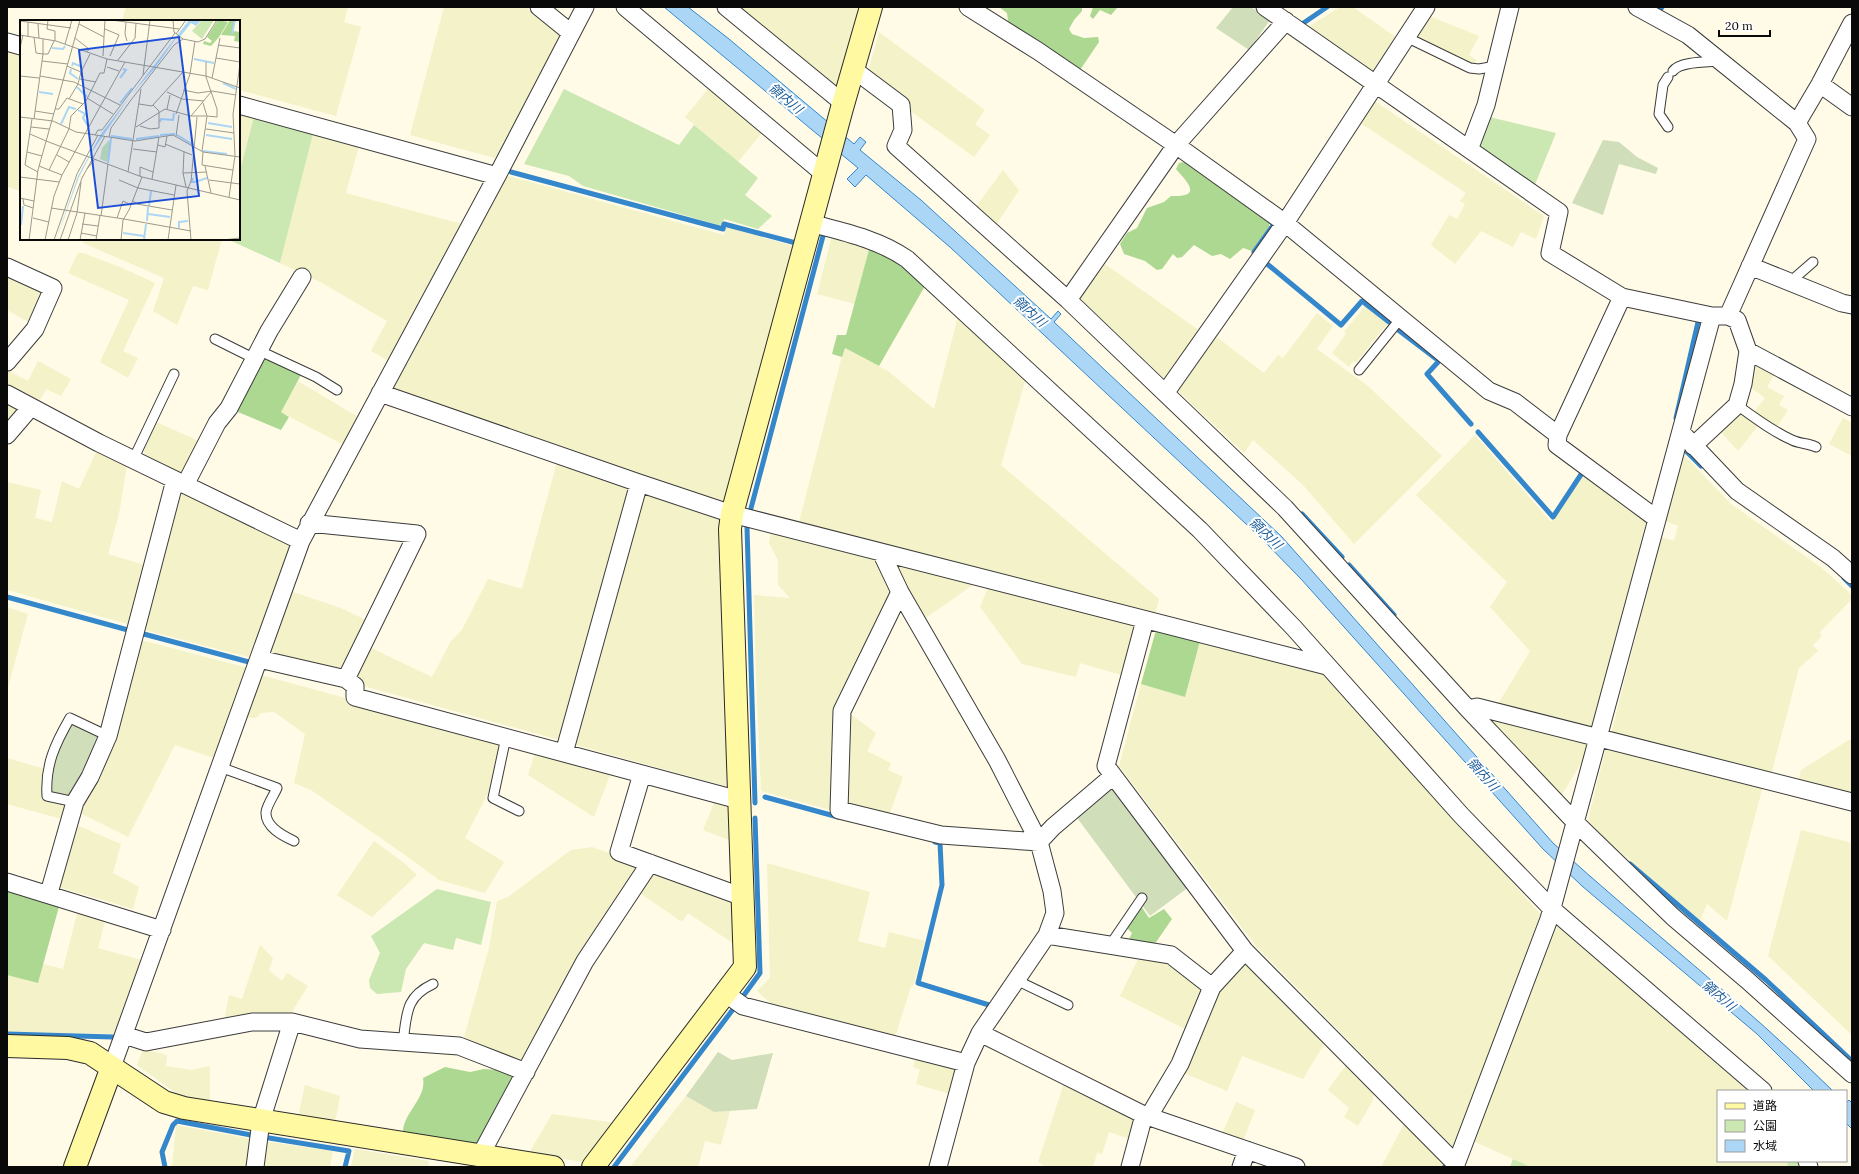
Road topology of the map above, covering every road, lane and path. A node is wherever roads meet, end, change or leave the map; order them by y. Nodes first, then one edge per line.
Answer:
1 (539, 7) edge
2 (585, 7) edge
3 (625, 7) edge
4 (726, 7) edge
5 (871, 7) edge
6 (968, 7) edge
7 (1265, 7) edge
8 (1426, 7) edge
9 (1510, 7) edge
10 (1638, 7) edge
11 (1286, 22) junction
12 (1852, 23) edge
13 (571, 33) junction
14 (1406, 37) junction
15 (7, 42) edge
16 (20, 46) edge
17 (1720, 61) junction
18 (1496, 66) junction
19 (853, 69) junction
20 (1376, 84) junction
21 (1820, 84) junction
22 (842, 105) junction
23 (240, 106) edge
24 (1852, 107) edge
25 (1797, 123) junction
26 (1668, 127) dead end
27 (1176, 145) junction
28 (1468, 148) junction
29 (824, 171) junction
30 (497, 176) junction
31 (810, 223) junction
32 (1285, 223) junction
33 (1813, 262) dead end
34 (7, 266) edge
35 (1750, 266) junction
36 (302, 277) dead end
37 (1790, 282) junction
38 (1622, 297) junction
39 (1068, 300) junction
40 (1852, 305) edge
41 (1720, 316) junction
42 (1401, 318) junction
43 (215, 339) dead end
44 (1748, 351) junction
45 (257, 355) junction
46 (7, 362) edge
47 (1359, 370) dead end
48 (174, 374) dead end
49 (337, 390) dead end
50 (1166, 392) junction
51 (380, 393) junction
52 (7, 394) edge
53 (1851, 403) edge
54 (1737, 405) junction
55 (31, 407) junction
56 (1681, 432) junction
57 (7, 435) edge
58 (1558, 435) junction
59 (1693, 446) junction
60 (1816, 447) dead end
61 (134, 460) junction
62 (180, 482) junction
63 (639, 483) junction
64 (732, 514) junction
65 (1657, 519) junction
66 (309, 524) junction
67 (301, 541) junction
68 (881, 552) junction
69 (1852, 575) edge
70 (900, 592) junction
71 (1145, 620) junction
72 (259, 659) junction
73 (1327, 666) junction
74 (346, 679) junction
75 (1468, 709) junction
76 (108, 736) junction
77 (506, 737) junction
78 (1598, 738) junction
79 (564, 753) junction
80 (220, 767) junction
81 (642, 774) junction
82 (1113, 776) junction
83 (739, 800) junction
84 (75, 802) junction
85 (1852, 802) edge
86 (519, 811) dead end
87 (1574, 829) junction
88 (294, 841) dead end
89 (1039, 842) junction
90 (650, 863) junction
91 (7, 882) edge
92 (48, 893) junction
93 (742, 897) junction
94 (1142, 898) dead end
95 (1554, 902) junction
96 (162, 930) junction
97 (1047, 935) junction
98 (1110, 945) junction
99 (1245, 951) junction
100 (1016, 980) junction
101 (433, 984) dead end
102 (1212, 986) junction
103 (725, 992) junction
104 (1068, 1005) dead end
105 (292, 1022) junction
106 (980, 1032) junction
107 (124, 1035) junction
108 (403, 1042) junction
109 (7, 1046) edge
110 (966, 1063) junction
111 (112, 1067) junction
112 (526, 1072) junction
113 (1852, 1074) edge
114 (1762, 1090) edge
115 (1147, 1116) junction
116 (262, 1121) junction
117 (1247, 1150) junction
118 (480, 1156) junction
119 (1456, 1166) edge
120 (75, 1167) edge
121 (255, 1167) edge
122 (553, 1167) edge
123 (593, 1167) edge
124 (938, 1167) edge
125 (1130, 1167) edge
126 (1241, 1167) edge
127 (1296, 1167) edge

1 - 13 street
2 - 13 street
3 - 29 street
4 - 22 street
5 - 19 street
6 - 27 street
7 - 11 street
8 - 14 street
9 - 18 street
10 - 17 street
11 - 20 street
11 - 27 street
12 - 21 street
13 - 30 street
14 - 18 lane
14 - 20 street
15 - 16 street
17 - 25 street
17 - 26 lane
18 - 28 street
19 - 22 street
19 - 39 street
20 - 28 street
20 - 32 street
21 - 24 street
21 - 25 street
22 - 29 street
23 - 30 street
25 - 35 street
27 - 32 street
27 - 39 street
28 - 38 street
29 - 31 street
30 - 51 street
31 - 64 street
31 - 73 street
32 - 42 street
32 - 50 street
33 - 37 lane
34 - 46 street
35 - 37 street
35 - 41 street
36 - 45 street
37 - 40 street
38 - 41 street
38 - 58 street
39 - 50 street
41 - 44 street
41 - 56 street
42 - 47 lane
42 - 58 street
43 - 45 lane
44 - 53 street
44 - 54 street
45 - 49 lane
45 - 62 street
48 - 61 lane
50 - 75 street
51 - 63 street
51 - 66 street
52 - 55 street
54 - 59 street
54 - 60 lane
55 - 57 street
55 - 61 street
56 - 59 street
56 - 65 street
58 - 65 street
59 - 69 street
61 - 62 street
62 - 67 street
62 - 76 street
63 - 64 street
63 - 79 street
64 - 68 street
64 - 83 street
65 - 78 street
66 - 67 street
66 - 74 street
67 - 72 street
68 - 70 street
68 - 71 street
70 - 89 street
70 - 89 street
71 - 73 street
71 - 82 street
72 - 74 street
72 - 80 street
73 - 95 street
74 - 77 street
75 - 78 street
75 - 87 street
76 - 84 street
76 - 84 lane
77 - 79 street
77 - 86 lane
78 - 85 street
78 - 87 street
79 - 81 street
80 - 88 lane
80 - 96 street
81 - 83 street
81 - 90 street
82 - 89 street
82 - 99 street
83 - 93 street
84 - 92 street
87 - 95 street
87 - 113 street
89 - 97 street
90 - 93 street
90 - 112 street
91 - 92 street
92 - 96 street
93 - 103 street
94 - 98 lane
95 - 114 street
95 - 119 street
96 - 107 street
97 - 98 street
97 - 100 street
98 - 102 street
99 - 102 street
99 - 119 street
100 - 104 lane
100 - 106 street
101 - 108 lane
102 - 115 street
103 - 110 street
103 - 123 street
105 - 107 street
105 - 108 street
105 - 116 street
106 - 110 street
106 - 115 street
107 - 111 street
108 - 112 street
109 - 111 street
110 - 124 street
111 - 116 street
111 - 120 street
112 - 118 street
115 - 117 street
115 - 125 street
116 - 118 street
116 - 121 street
117 - 126 street
117 - 127 street
118 - 122 street

